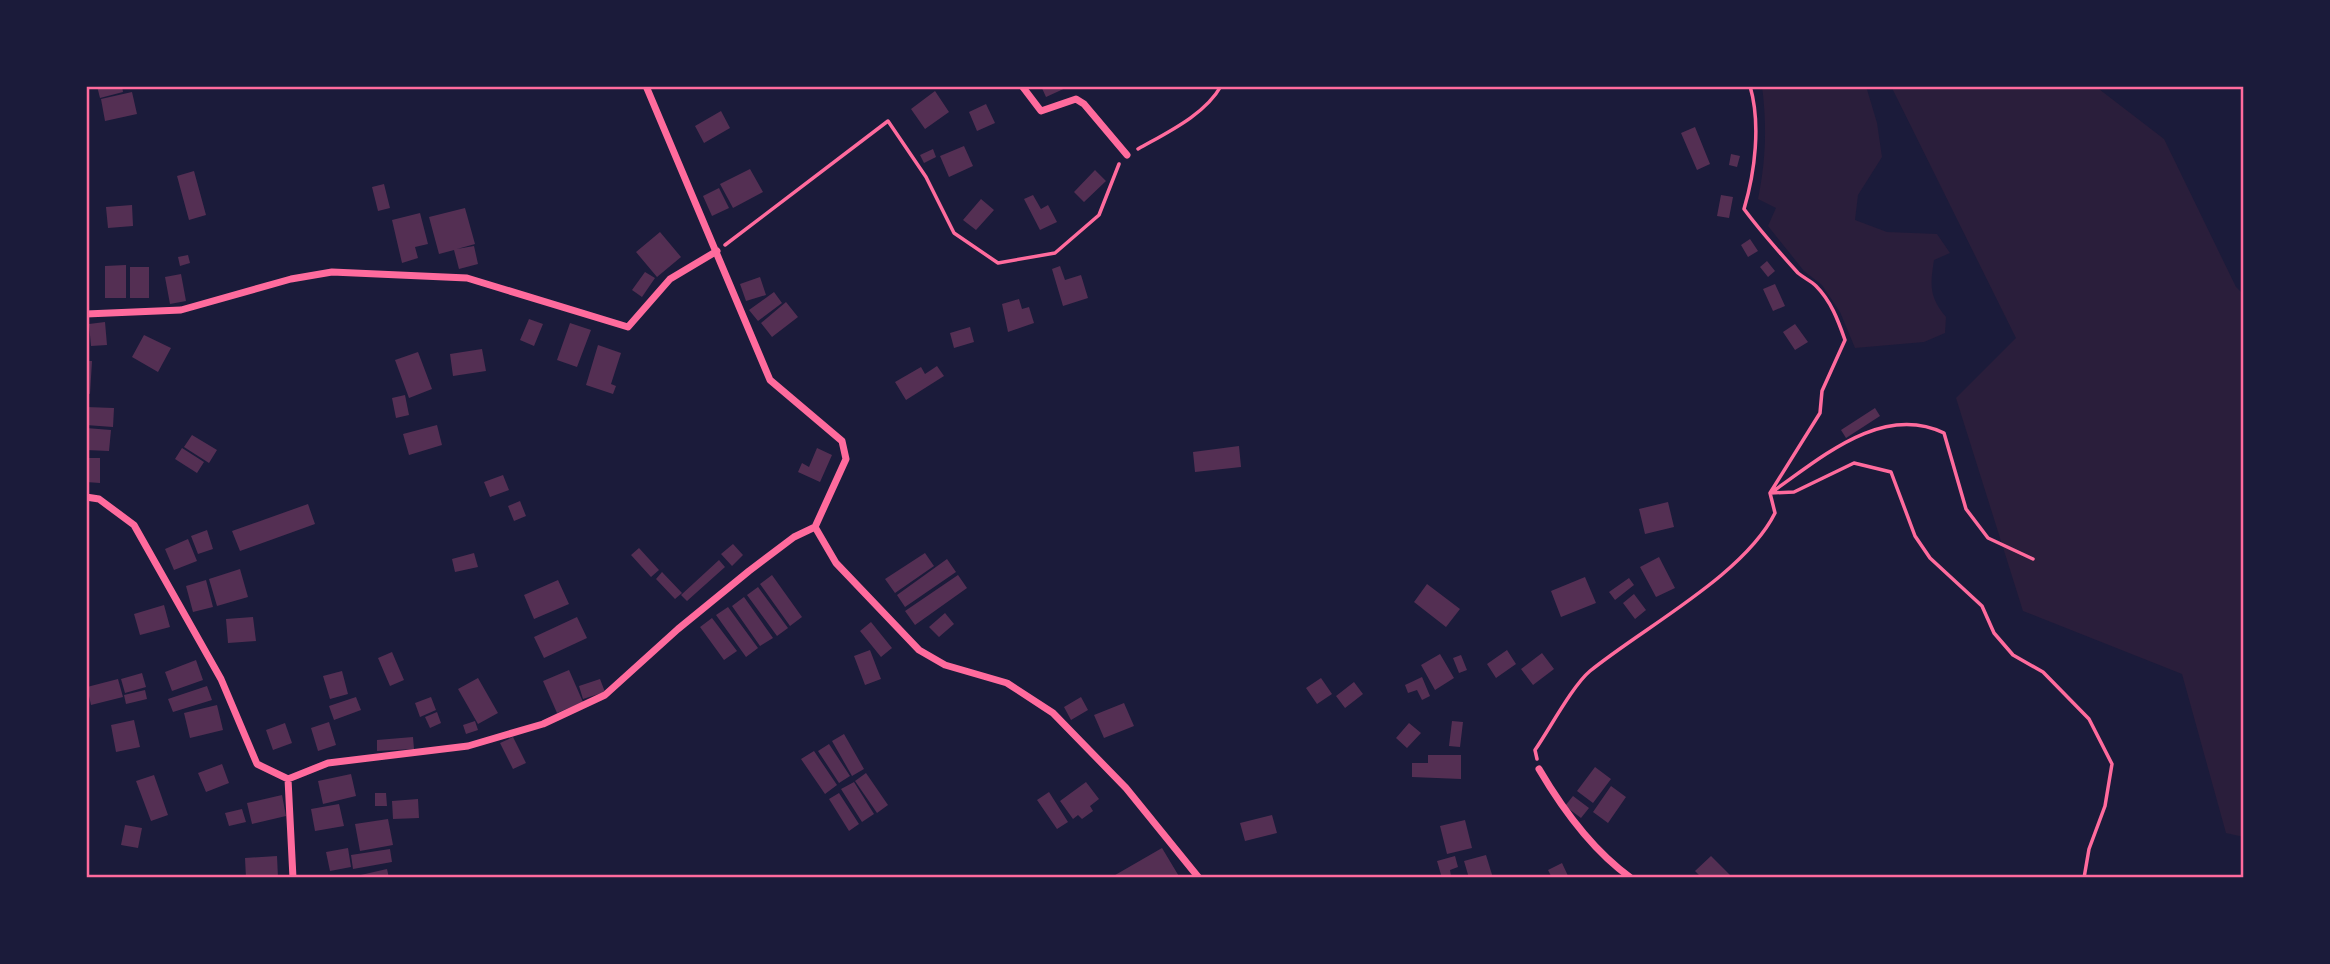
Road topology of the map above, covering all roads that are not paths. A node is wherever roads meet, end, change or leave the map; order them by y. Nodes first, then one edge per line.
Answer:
1 (646, 86) edge
2 (1022, 86) edge
3 (1127, 155) road end
4 (717, 251) junction
5 (86, 314) edge
6 (86, 497) edge
7 (815, 527) junction
8 (1539, 769) road end
9 (288, 779) junction
10 (293, 878) edge
11 (1199, 878) edge
12 (1631, 878) edge

1 - 4 street
2 - 3 street
4 - 5 street
4 - 7 street
6 - 9 street
7 - 9 street
7 - 11 street
8 - 12 street
9 - 10 street

